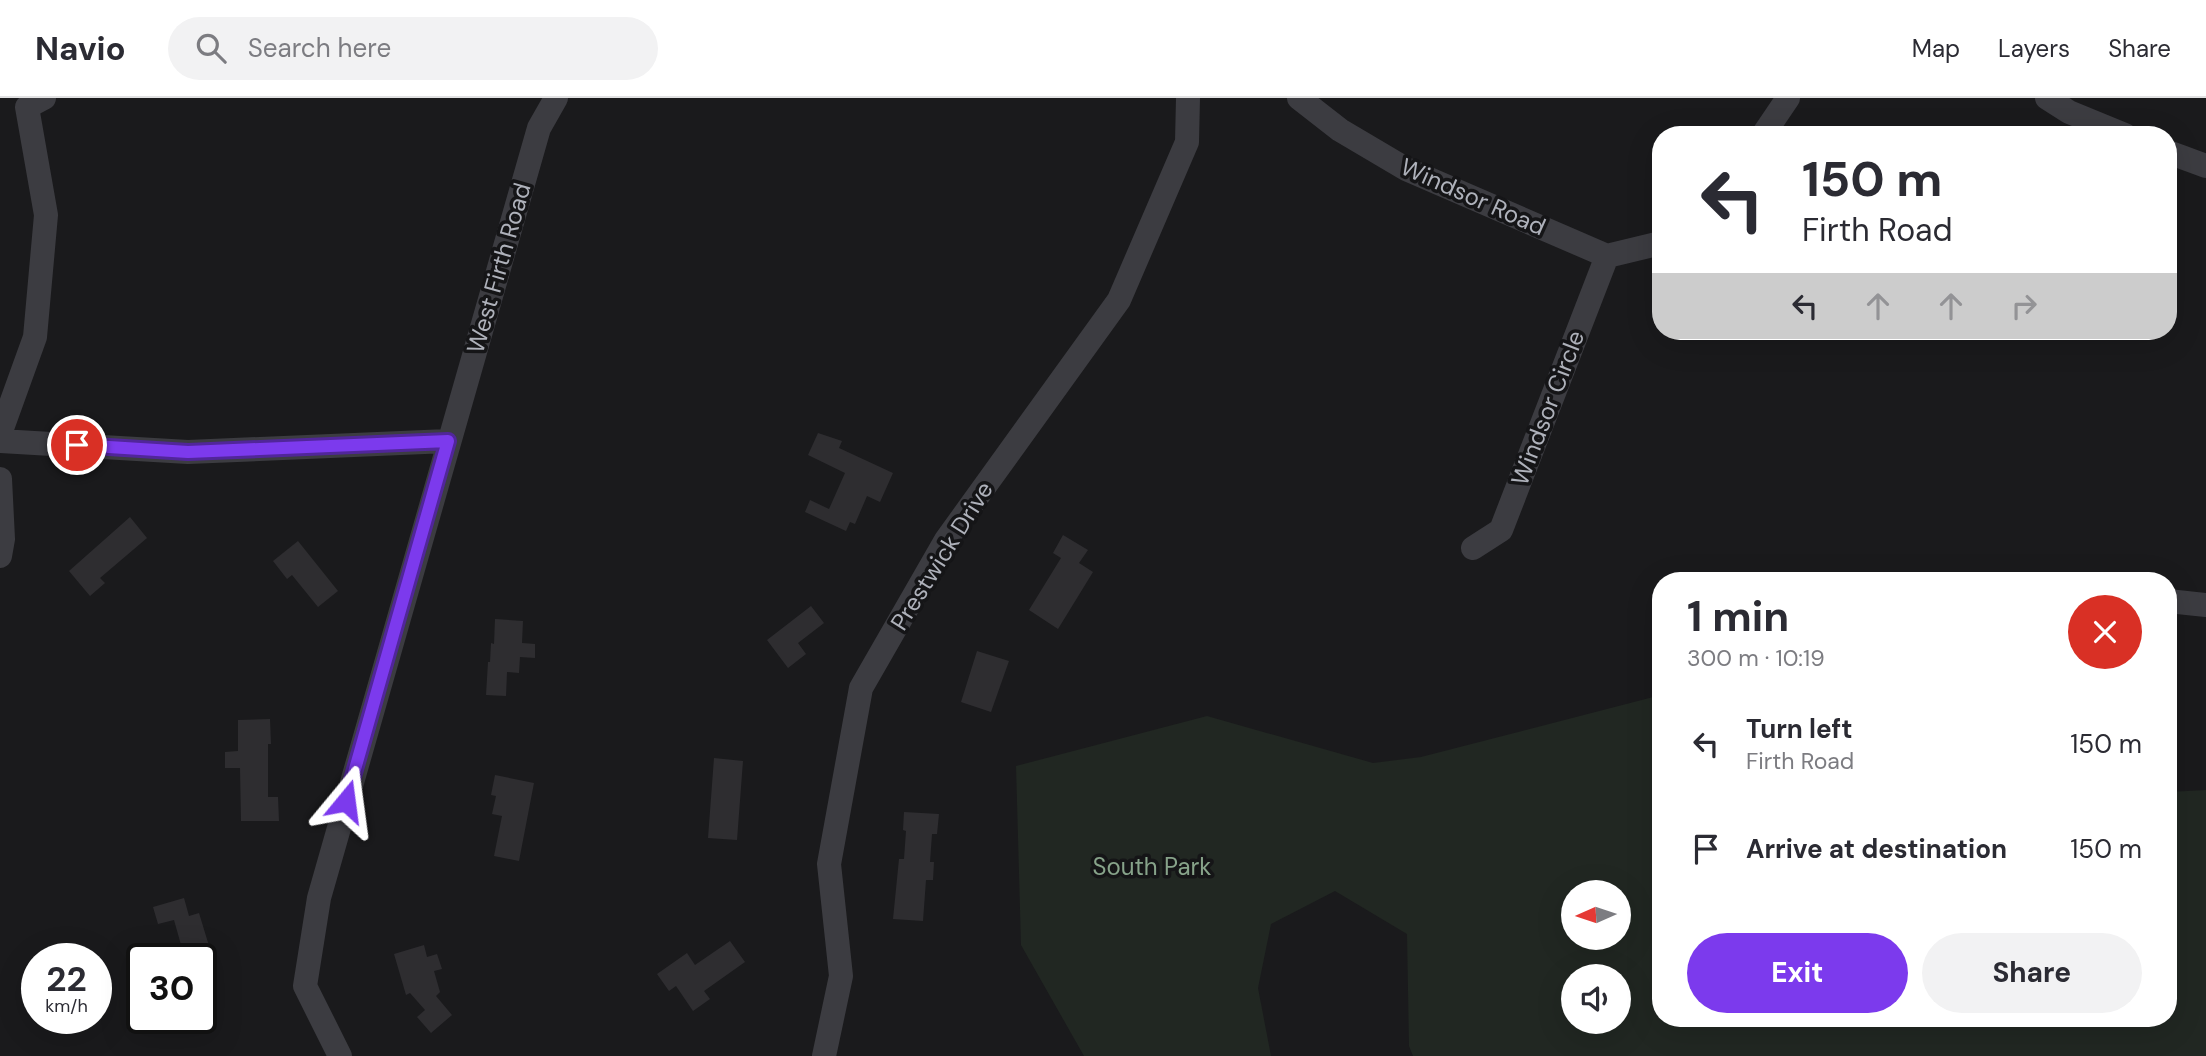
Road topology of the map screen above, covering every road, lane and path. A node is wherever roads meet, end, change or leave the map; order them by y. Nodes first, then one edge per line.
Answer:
1 (556, 98) edge
2 (1188, 98) edge
3 (1298, 98) edge
4 (1788, 98) edge
5 (2047, 98) edge
6 (31, 101) edge
7 (1769, 126) edge
8 (2103, 126) edge
9 (2177, 155) edge
10 (2206, 166) edge
11 (1652, 245) edge
12 (1607, 256) junction
13 (0, 435) edge
14 (0, 441) edge
15 (448, 441) junction
16 (0, 479) edge
17 (1473, 548) dead end
18 (0, 556) edge
19 (2177, 602) edge
20 (2206, 605) edge
21 (340, 1056) edge
22 (824, 1056) edge

1 - 15 street, West Firth Road
2 - 22 street, Prestwick Drive
3 - 12 street, Windsor Road
4 - 7 street
5 - 8 street
6 - 13 street
9 - 10 street
11 - 12 street
12 - 17 street, Windsor Circle
14 - 15 street
15 - 21 street
16 - 18 street
19 - 20 street

